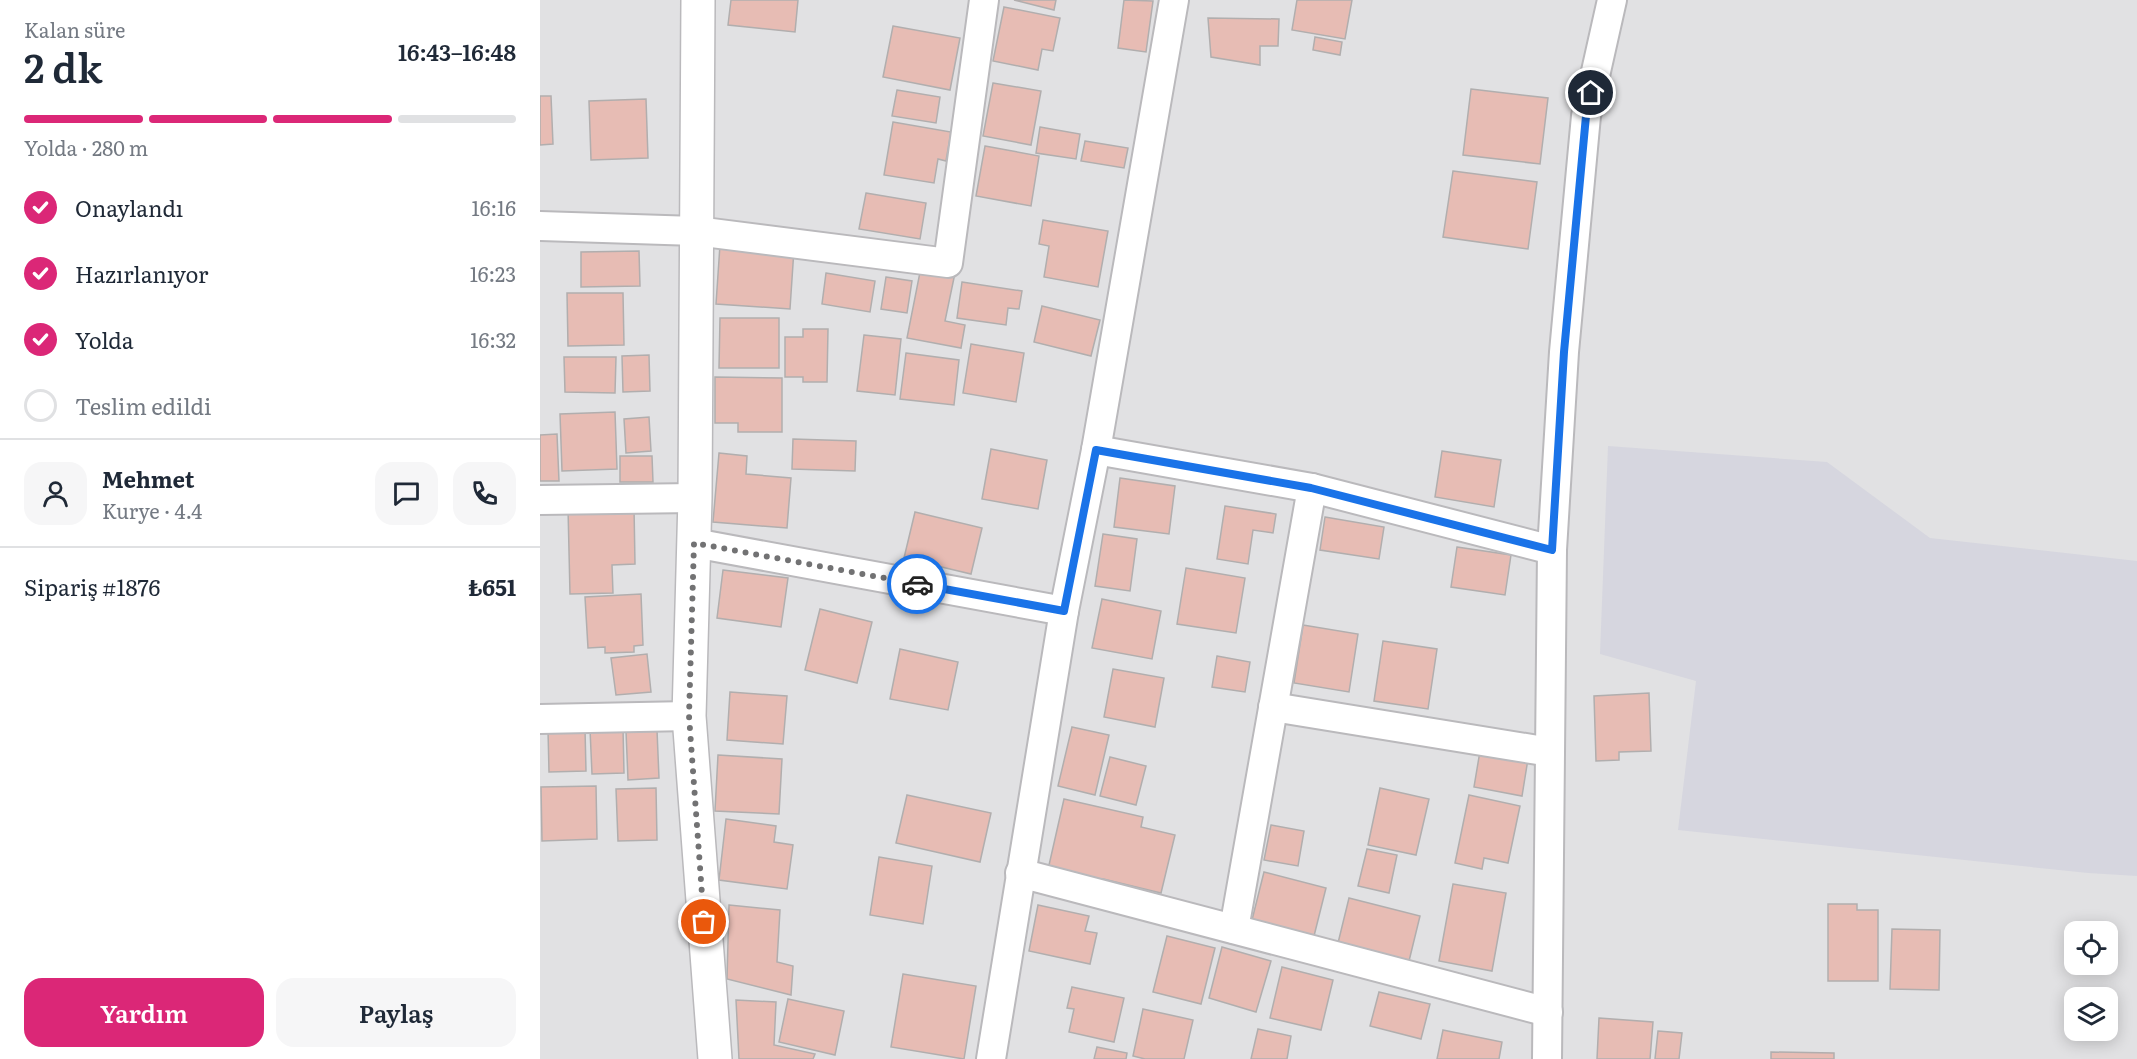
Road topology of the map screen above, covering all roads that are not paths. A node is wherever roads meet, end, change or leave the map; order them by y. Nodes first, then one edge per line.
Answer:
1 (698, 0) edge
2 (984, 0) edge
3 (1174, 0) edge
4 (1612, 0) edge
5 (540, 226) edge
6 (696, 231) junction
7 (1096, 450) junction
8 (1311, 488) junction
9 (695, 498) junction
10 (540, 500) edge
11 (694, 543) junction
12 (1552, 550) junction
13 (1064, 611) junction
14 (1273, 707) junction
15 (689, 716) junction
16 (540, 719) edge
17 (1550, 752) junction
18 (1020, 873) junction
19 (1234, 929) junction
20 (1548, 1012) junction
21 (715, 1059) edge
22 (991, 1059) edge
23 (1546, 1059) edge

1 - 6 street
2 - 6 street
3 - 7 street
4 - 12 street
5 - 6 street
6 - 9 street
7 - 8 street
7 - 13 street
8 - 12 street
8 - 14 street
9 - 10 street
9 - 11 street
11 - 13 street
11 - 15 street
12 - 17 street
13 - 18 street
14 - 17 street
14 - 19 street
15 - 16 street
15 - 21 street
17 - 20 street
18 - 19 street
18 - 22 street
19 - 20 street
20 - 23 street

